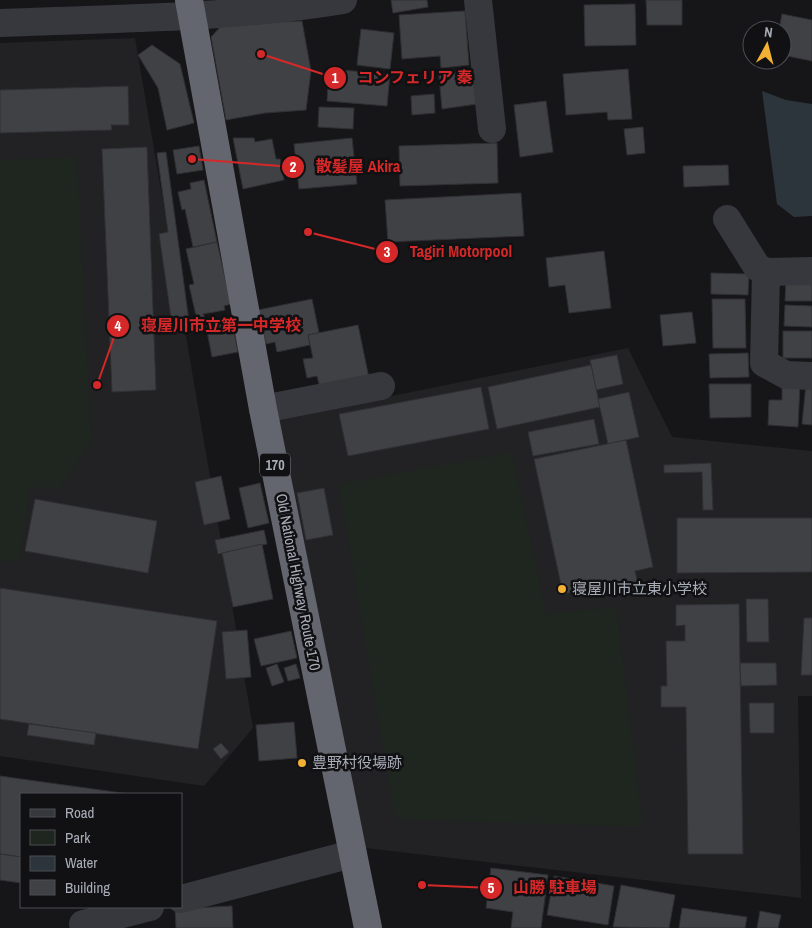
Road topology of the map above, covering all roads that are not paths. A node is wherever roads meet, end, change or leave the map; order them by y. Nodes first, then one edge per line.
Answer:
1 (343, 0) edge
2 (478, 0) edge
3 (309, 3) edge
4 (190, 8) edge
5 (0, 22) edge
6 (492, 129) dead end
7 (727, 219) dead end
8 (812, 271) edge
9 (766, 272) junction
10 (812, 376) edge
11 (381, 386) dead end
12 (264, 409) junction
13 (352, 854) junction
14 (182, 899) edge
15 (146, 908) edge
16 (79, 927) edge
17 (368, 928) edge

1 - 3 street
2 - 6 street
3 - 4 street
4 - 5 street
4 - 12 highway, Old National Highway Route 170 / 170
7 - 9 street
8 - 9 street
9 - 10 street
11 - 12 street
12 - 13 highway, Old National Highway Route 170 / 170
13 - 14 street
13 - 17 highway, Old National Highway Route 170 / 170
15 - 16 street

